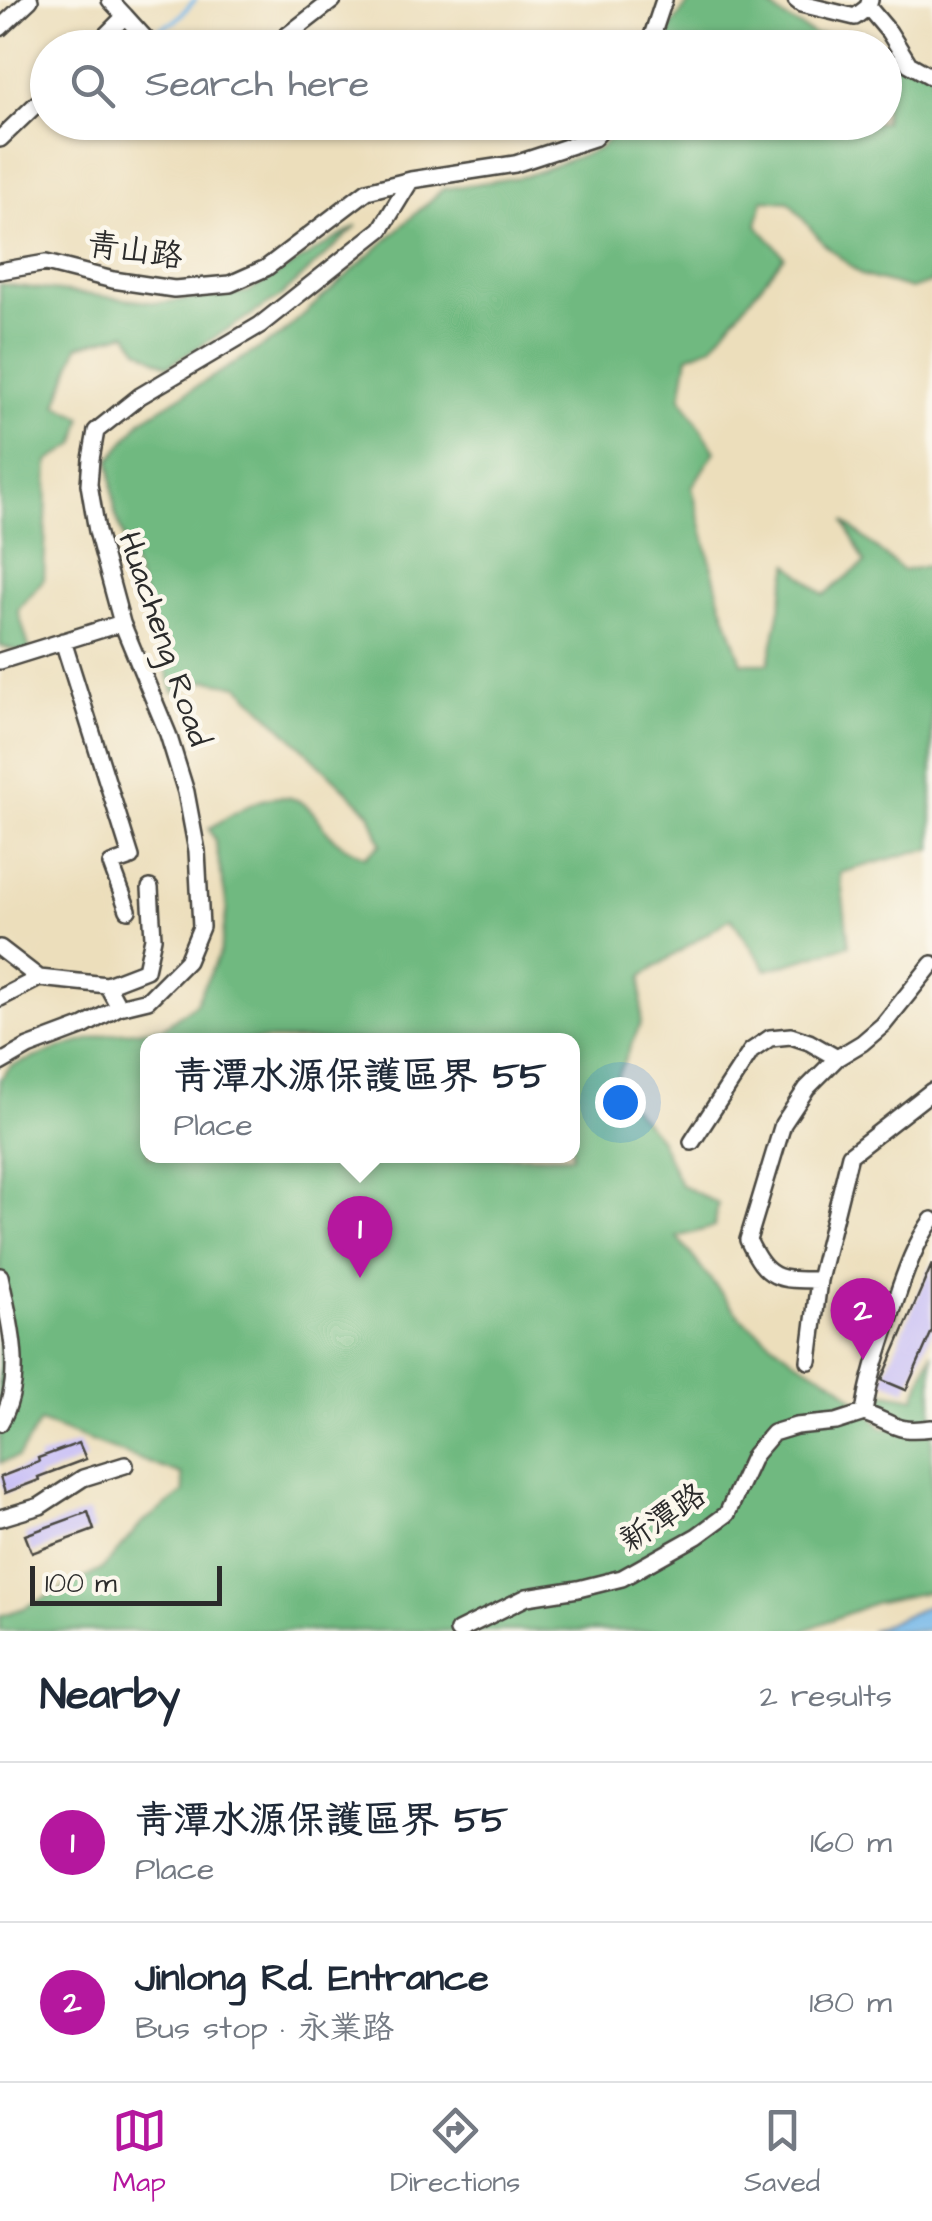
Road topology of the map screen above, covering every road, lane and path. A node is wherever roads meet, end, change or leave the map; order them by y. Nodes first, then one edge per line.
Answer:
1 (30, 0) edge
2 (110, 0) edge
3 (333, 0) edge
4 (664, 0) edge
5 (796, 0) edge
6 (869, 3) edge
7 (126, 16) junction
8 (0, 28) edge
9 (112, 30) edge
10 (138, 30) edge
11 (294, 30) edge
12 (654, 30) edge
13 (887, 30) edge
14 (902, 52) edge
15 (932, 77) edge
16 (30, 110) edge
17 (0, 139) edge
18 (588, 140) edge
19 (411, 180) junction
20 (2, 269) edge
21 (122, 623) junction
22 (64, 641) junction
23 (0, 662) edge
24 (150, 888) dead end
25 (128, 910) dead end
26 (0, 948) edge
27 (932, 964) edge
28 (39, 978) junction
29 (107, 985) junction
30 (0, 998) edge
31 (119, 1008) junction
32 (837, 1058) junction
33 (0, 1064) edge
34 (932, 1092) edge
35 (692, 1142) dead end
36 (932, 1220) edge
37 (0, 1276) edge
38 (818, 1280) junction
39 (809, 1361) dead end
40 (864, 1412) junction
41 (0, 1423) edge
42 (932, 1428) edge
43 (125, 1464) dead end
44 (0, 1518) edge
45 (458, 1631) edge

1 - 8 street
2 - 7 street
3 - 11 street
4 - 12 street
5 - 6 street
6 - 13 street
7 - 9 street
7 - 10 street
14 - 15 street
16 - 17 street
18 - 19 street
19 - 20 street, 青山路
19 - 21 street, Huacheng Road
21 - 22 street
21 - 31 street, Huacheng Road
22 - 23 street
22 - 25 street
24 - 29 street
26 - 28 street
27 - 32 street
28 - 29 street
28 - 30 street
29 - 31 street
31 - 33 street, Huacheng Road
32 - 35 street
32 - 38 street
34 - 38 street
36 - 40 street
37 - 41 street
38 - 39 street
40 - 42 street
40 - 45 street, 新潭路
43 - 44 street

